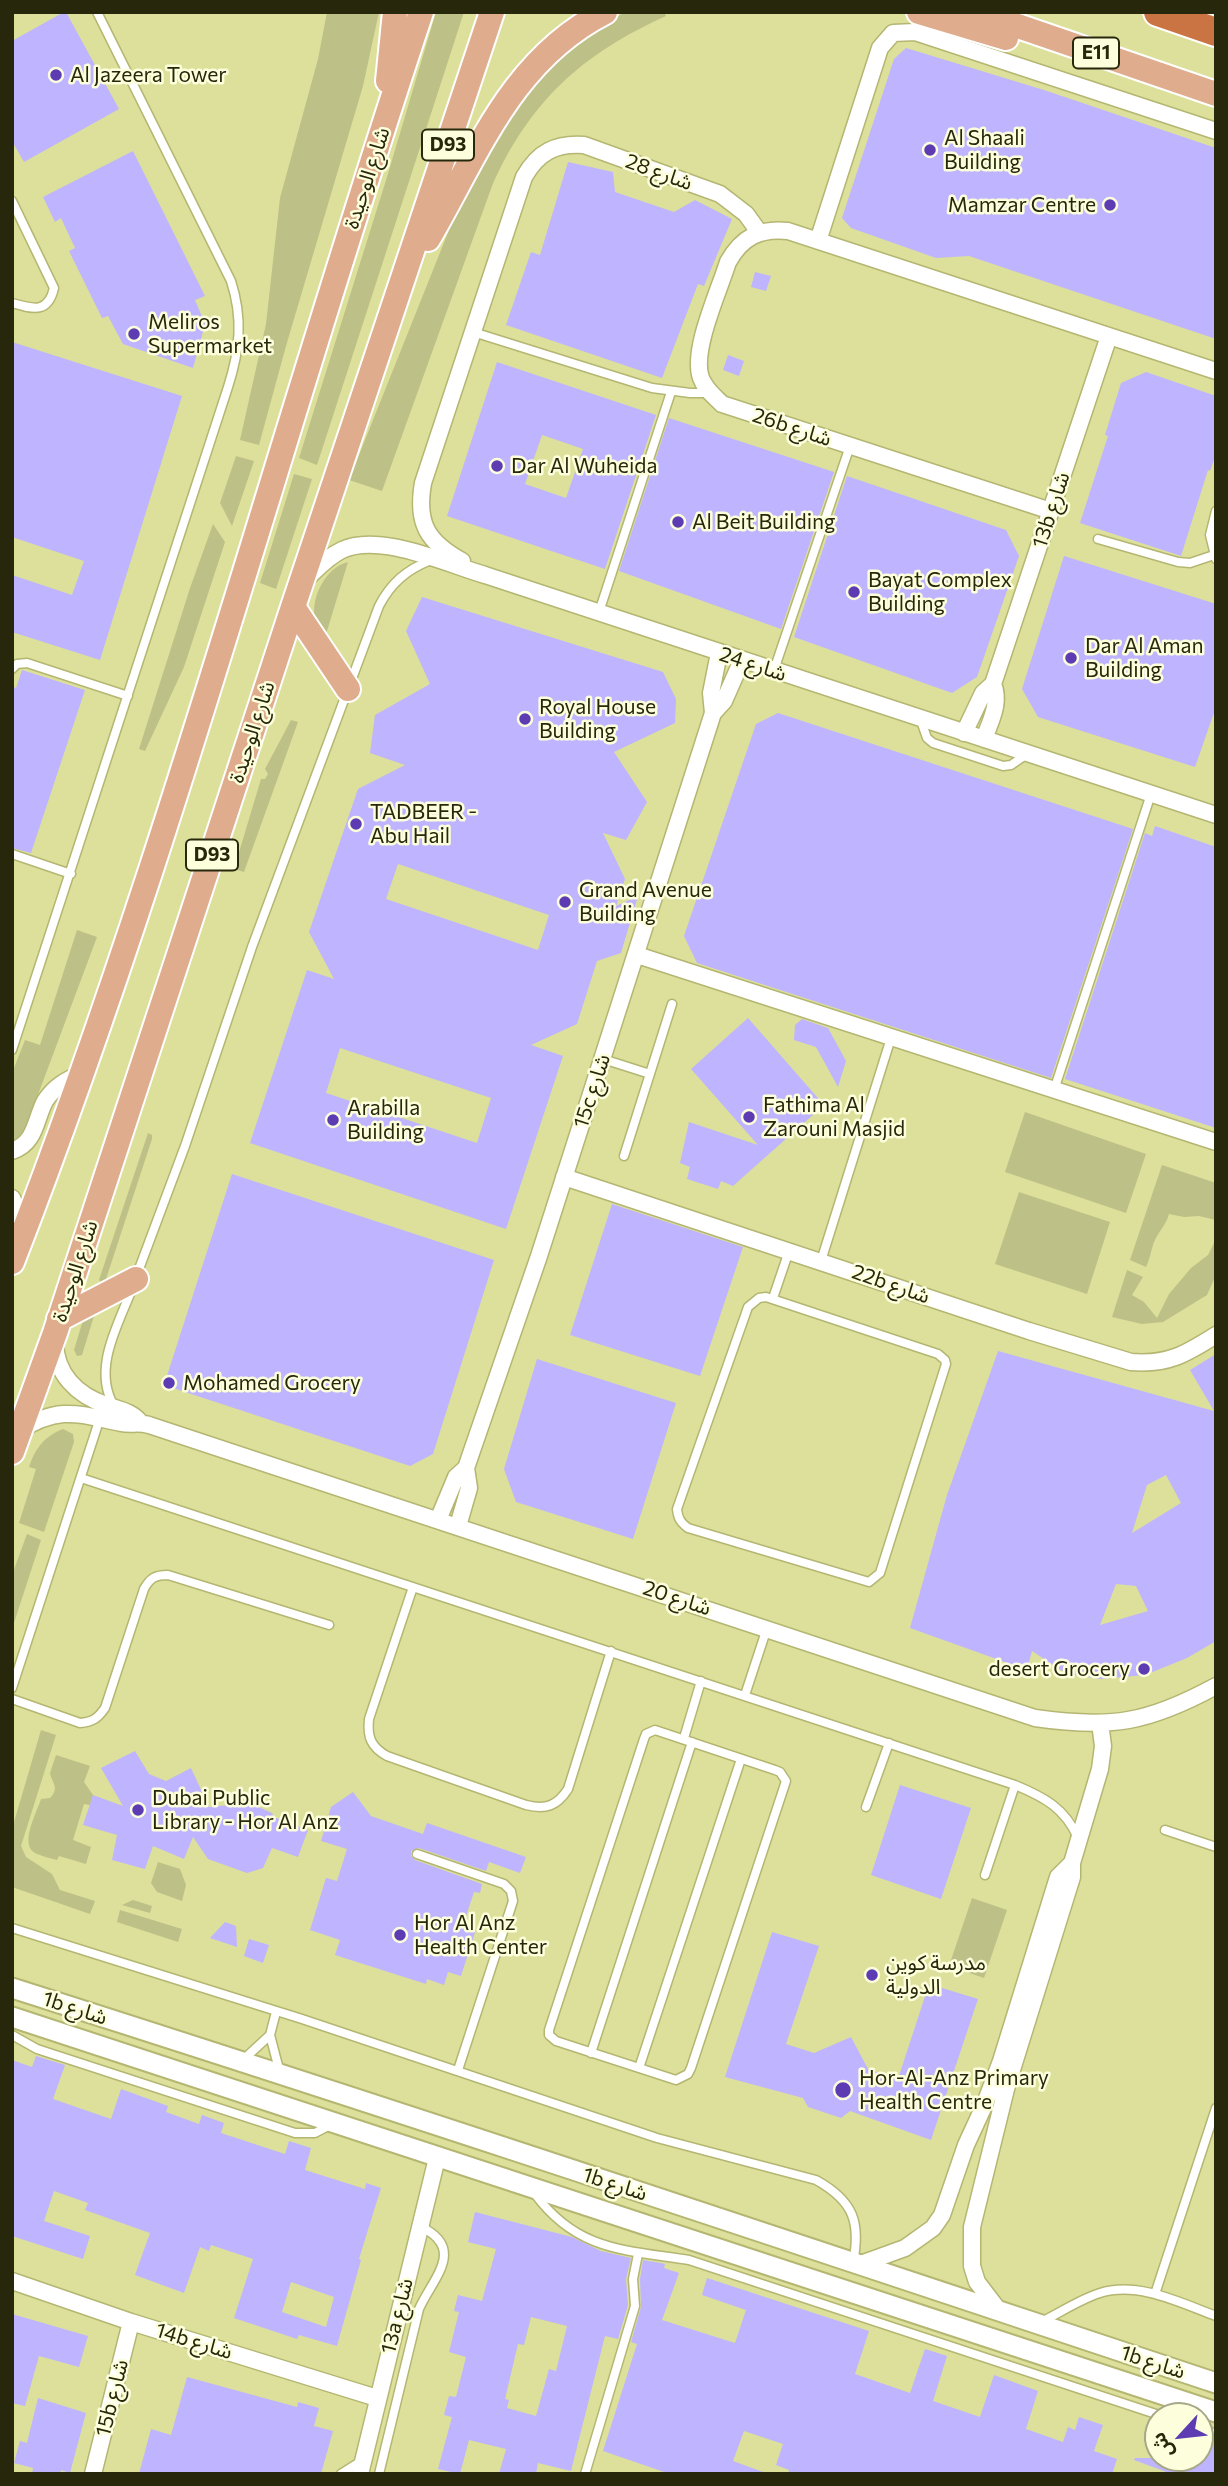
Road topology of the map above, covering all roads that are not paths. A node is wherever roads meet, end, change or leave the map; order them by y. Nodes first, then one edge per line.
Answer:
1 (97, 12) edge
2 (395, 12) edge
3 (421, 12) edge
4 (492, 12) edge
5 (605, 12) edge
6 (919, 12) edge
7 (977, 12) edge
8 (1158, 12) edge
9 (1216, 32) edge
10 (1087, 50) junction
11 (1216, 94) edge
12 (1216, 131) edge
13 (382, 132) junction
14 (12, 201) edge
15 (759, 232) junction
16 (818, 241) junction
17 (404, 278) junction
18 (12, 303) edge
19 (472, 332) junction
20 (1108, 336) junction
21 (1216, 371) edge
22 (671, 392) junction
23 (710, 393) junction
24 (850, 446) junction
25 (1051, 511) junction
26 (1216, 511) edge
27 (1098, 539) dead end
28 (1215, 557) edge
29 (433, 559) junction
30 (485, 575) junction
31 (296, 596) junction
32 (598, 612) junction
33 (719, 653) junction
34 (742, 660) junction
35 (12, 669) edge
36 (774, 670) junction
37 (993, 684) junction
38 (348, 689) junction
39 (128, 696) junction
40 (713, 713) junction
41 (920, 718) junction
42 (964, 733) junction
43 (984, 739) junction
44 (1028, 754) junction
45 (1151, 794) junction
46 (1216, 815) edge
47 (12, 854) edge
48 (71, 874) junction
49 (637, 955) junction
50 (672, 1004) dead end
51 (891, 1038) junction
52 (12, 1050) edge
53 (603, 1059) junction
54 (81, 1074) junction
55 (650, 1074) junction
56 (1054, 1090) junction
57 (1216, 1142) edge
58 (12, 1151) edge
59 (624, 1156) dead end
60 (564, 1177) junction
61 (12, 1198) edge
62 (25, 1229) junction
63 (789, 1251) junction
64 (821, 1261) junction
65 (12, 1262) edge
66 (136, 1279) junction
67 (774, 1298) junction
68 (57, 1326) junction
69 (1216, 1335) edge
70 (116, 1409) junction
71 (100, 1418) junction
72 (140, 1422) junction
73 (16, 1441) edge
74 (466, 1468) junction
75 (81, 1478) junction
76 (438, 1520) junction
77 (458, 1526) junction
78 (413, 1587) junction
79 (330, 1625) dead end
80 (767, 1628) junction
81 (611, 1651) junction
82 (701, 1681) junction
83 (1216, 1686) edge
84 (12, 1688) edge
85 (745, 1695) junction
86 (12, 1699) edge
87 (1100, 1723) junction
88 (688, 1740) junction
89 (889, 1743) junction
90 (741, 1759) junction
91 (1015, 1785) junction
92 (866, 1807) dead end
93 (1165, 1830) dead end
94 (1079, 1841) junction
95 (1216, 1847) edge
96 (417, 1854) dead end
97 (1072, 1863) junction
98 (985, 1875) dead end
99 (12, 1928) edge
100 (12, 1988) edge
101 (276, 2012) junction
102 (12, 2017) edge
103 (12, 2035) edge
104 (270, 2035) junction
105 (592, 2053) junction
106 (242, 2061) junction
107 (639, 2068) junction
108 (458, 2070) junction
109 (280, 2074) junction
110 (1216, 2108) edge
111 (334, 2123) junction
112 (437, 2158) junction
113 (529, 2186) junction
114 (419, 2226) junction
115 (638, 2254) junction
116 (855, 2264) junction
117 (12, 2281) edge
118 (1155, 2294) junction
119 (1000, 2312) junction
120 (1216, 2316) edge
121 (131, 2322) junction
122 (1038, 2324) junction
123 (1216, 2383) edge
124 (377, 2398) junction
125 (1144, 2410) edge
126 (1216, 2412) edge
127 (361, 2467) edge
128 (93, 2474) edge
129 (341, 2474) edge
130 (379, 2474) edge
131 (585, 2474) edge

1 - 39 lane
2 - 13 main road
3 - 13 main road, شارع الوحيدة / D93
4 - 17 main road, شارع الوحيدة / D93
5 - 17 main road
6 - 10 main road
7 - 10 main road, E11
8 - 9 highway
10 - 11 main road, E11
12 - 16 street
13 - 54 main road, شارع الوحيدة / D93
14 - 18 lane
15 - 16 street
15 - 19 street, شارع 28
15 - 23 street
16 - 20 street
17 - 31 main road, شارع الوحيدة / D93
19 - 22 lane
19 - 30 street, شارع 28
20 - 21 street
20 - 25 street, 13b شارع
22 - 23 lane
22 - 32 lane
23 - 24 street, 26b شارع
24 - 25 street, 26b شارع
24 - 36 lane
25 - 37 street, 13b شارع
26 - 28 lane
27 - 28 lane
29 - 30 street, شارع 24
29 - 31 street, شارع 24
29 - 38 lane
30 - 32 street, شارع 24
31 - 38 main road
31 - 68 main road, شارع الوحيدة / D93
32 - 33 street, شارع 24
33 - 34 street, شارع 24
33 - 40 street, 15c شارع
34 - 36 street, شارع 24
34 - 40 street, 15c شارع
35 - 39 lane
36 - 41 street, شارع 24
37 - 42 street, 13b شارع
37 - 43 street, 13b شارع
38 - 66 lane
39 - 48 lane
40 - 49 street, 15c شارع
41 - 42 street, شارع 24
41 - 44 lane
42 - 43 street, شارع 24
43 - 44 street, شارع 24
44 - 45 street, شارع 24
45 - 46 street, شارع 24
45 - 56 lane
47 - 48 lane
48 - 52 lane
49 - 51 street
49 - 53 street, 15c شارع
50 - 55 lane
51 - 56 street
51 - 64 lane
53 - 55 lane
53 - 60 street, 15c شارع
54 - 58 street
54 - 62 main road, شارع الوحيدة / D93
55 - 59 lane
56 - 57 street
60 - 63 street, 22b شارع
60 - 74 street, 15c شارع
61 - 62 street
62 - 65 main road, شارع الوحيدة / D93
63 - 64 street, 22b شارع
63 - 67 lane
64 - 69 street, 22b شارع
66 - 68 main road
66 - 70 lane
67 - 67 lane
68 - 70 street, شارع 20
68 - 73 main road, شارع الوحيدة / D93
70 - 72 street, شارع 20
71 - 72 street, شارع 20
71 - 73 street, شارع 20
71 - 75 lane
72 - 76 street, شارع 20
74 - 76 street, 15c شارع
74 - 77 street, 15c شارع
75 - 78 lane
75 - 84 lane
76 - 77 street, شارع 20
77 - 80 street, شارع 20
78 - 81 lane
78 - 81 lane
79 - 86 lane
80 - 85 lane
80 - 87 street, شارع 20
81 - 82 lane
82 - 85 lane
82 - 88 lane
83 - 87 street, شارع 20
85 - 89 lane
87 - 94 street
88 - 90 lane
88 - 105 lane
88 - 105 lane
89 - 91 lane
89 - 92 lane
90 - 107 lane
90 - 107 lane
91 - 94 lane
91 - 98 lane
93 - 95 lane
94 - 97 street
96 - 108 lane
97 - 116 street
97 - 119 street
99 - 101 lane
100 - 106 street, 1b شارع
101 - 104 lane
101 - 108 lane
102 - 111 street, 1b شارع
103 - 111 lane
104 - 106 lane
104 - 109 lane
105 - 107 lane
106 - 109 street, 1b شارع
108 - 116 lane
109 - 116 street, 1b شارع
110 - 118 lane
111 - 112 street, 1b شارع
112 - 113 street, 1b شارع
112 - 114 street, 13a شارع
113 - 115 lane
113 - 126 street, 1b شارع
114 - 124 street, 13a شارع
114 - 130 lane
115 - 125 lane
115 - 131 lane
116 - 119 street, 1b شارع
117 - 121 street, 14b شارع
118 - 120 lane
118 - 122 lane
119 - 122 street, 1b شارع
121 - 124 street, 14b شارع
121 - 128 street, 15b شارع
122 - 123 street, 1b شارع
124 - 127 street, 13a شارع
127 - 129 lane

